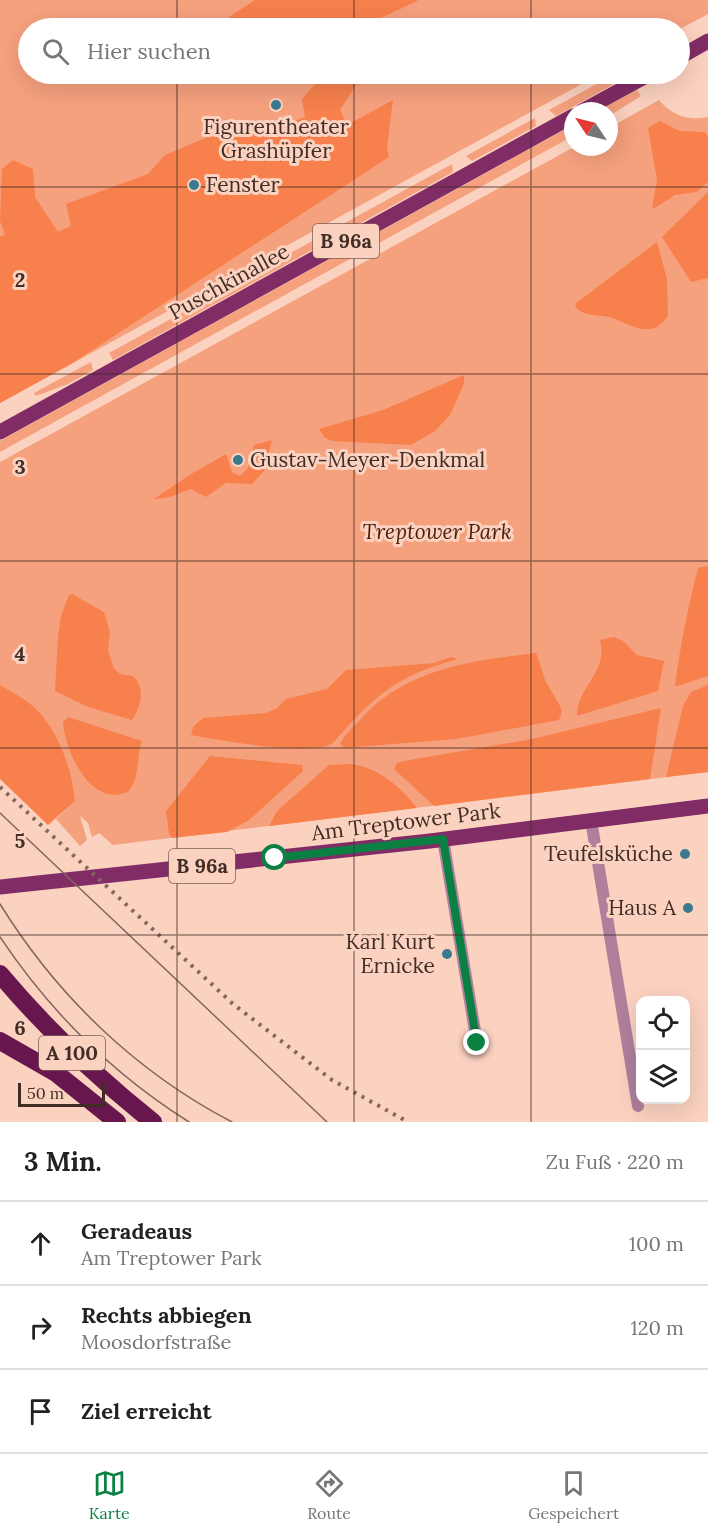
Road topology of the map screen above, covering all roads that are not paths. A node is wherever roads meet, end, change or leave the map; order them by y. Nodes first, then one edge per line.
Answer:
1 (708, 41) edge
2 (690, 51) edge
3 (632, 84) edge
4 (599, 102) edge
5 (564, 121) edge
6 (0, 432) edge
7 (708, 806) edge
8 (591, 820) junction
9 (443, 839) junction
10 (0, 886) edge
11 (0, 974) edge
12 (0, 1041) edge
13 (477, 1043) dead end
14 (638, 1106) dead end
15 (117, 1122) edge
16 (153, 1122) edge

1 - 2 main road
3 - 4 main road
5 - 6 main road, Puschkinallee / B 96a
7 - 8 main road, Am Treptower Park / B 96a
8 - 9 main road, Am Treptower Park / B 96a
8 - 14 street
9 - 10 main road, Am Treptower Park / B 96a
9 - 13 street
11 - 16 highway, A 100
12 - 15 highway, A 100

